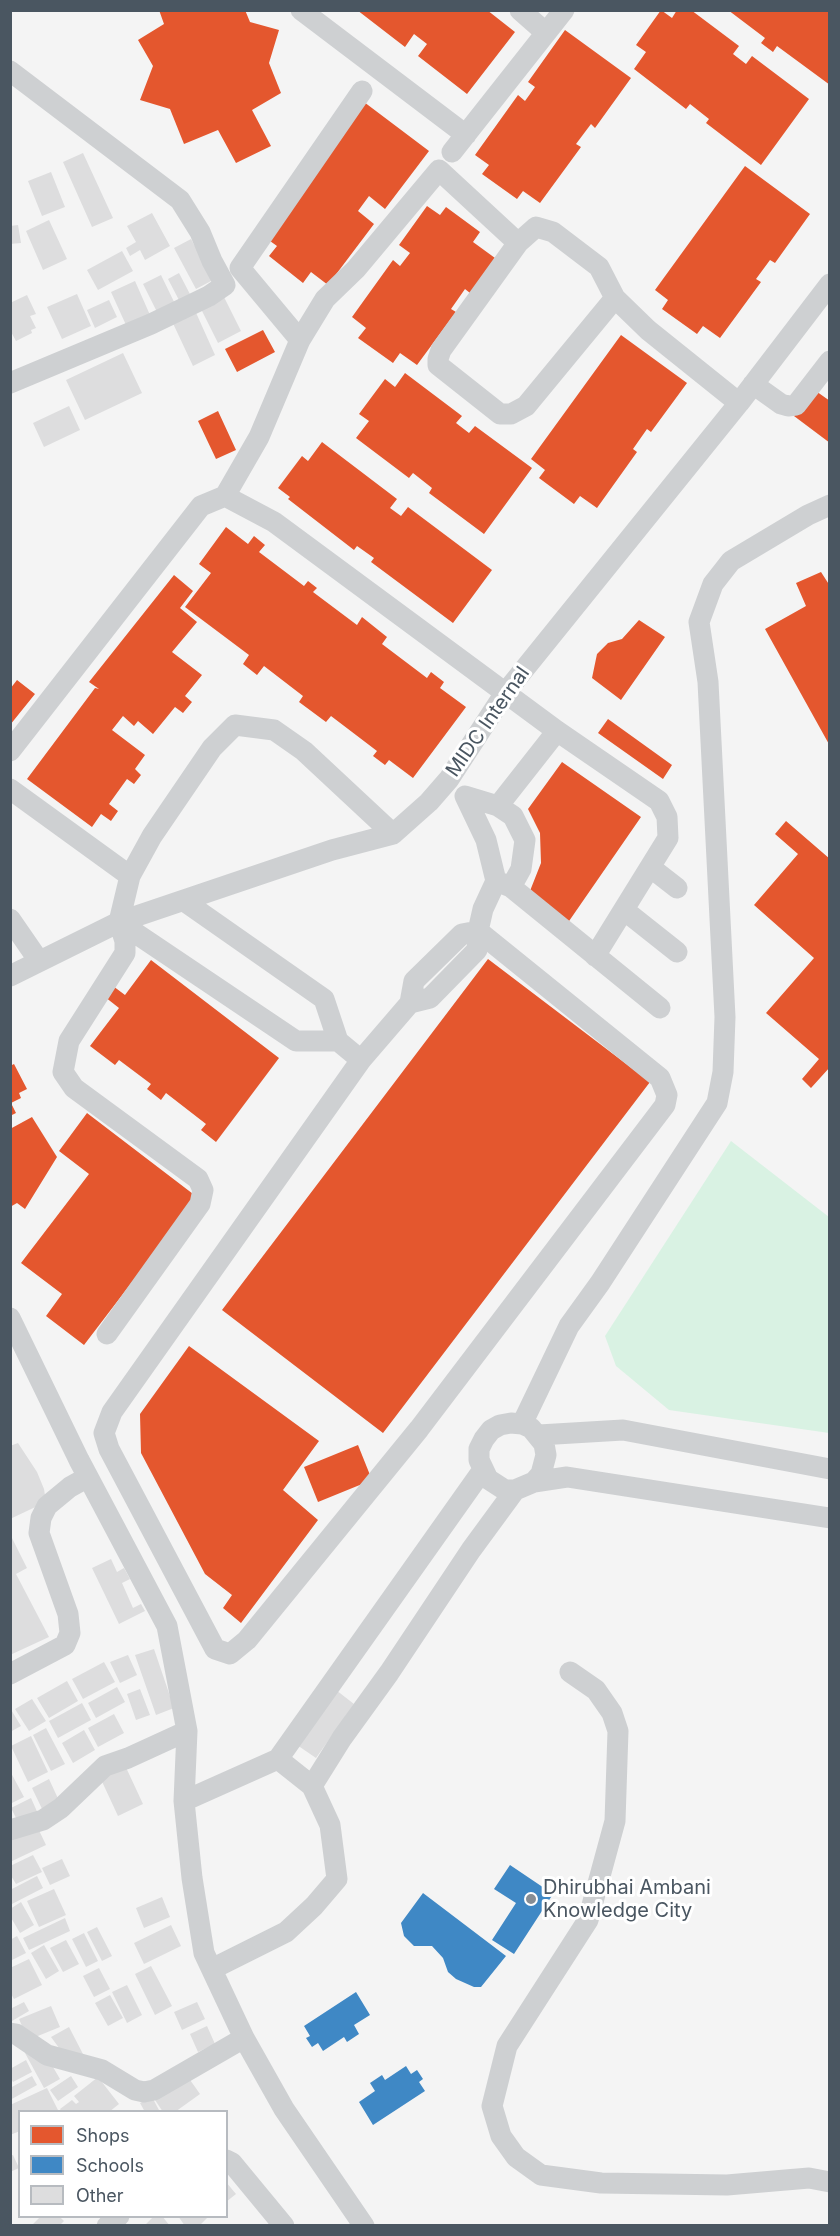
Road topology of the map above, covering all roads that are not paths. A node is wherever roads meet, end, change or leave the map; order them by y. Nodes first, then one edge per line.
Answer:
1 (301, 10) edge
2 (520, 10) edge
3 (564, 10) edge
4 (545, 32) junction
5 (10, 71) edge
6 (362, 91) dead end
7 (466, 135) junction
8 (452, 152) dead end
9 (518, 243) junction
10 (830, 284) edge
11 (615, 298) junction
12 (300, 340) junction
13 (830, 361) edge
14 (10, 383) edge
15 (753, 384) junction
16 (739, 403) junction
17 (225, 496) junction
18 (830, 505) edge
19 (505, 693) junction
20 (557, 731) junction
21 (10, 751) edge
22 (449, 779) junction
23 (10, 789) edge
24 (465, 796) junction
25 (498, 806) junction
26 (393, 834) junction
27 (650, 867) junction
28 (130, 876) junction
29 (504, 884) junction
30 (677, 888) dead end
31 (184, 901) junction
32 (624, 910) junction
33 (10, 919) edge
34 (119, 922) junction
35 (478, 931) junction
36 (677, 952) dead end
37 (595, 956) junction
38 (39, 961) junction
39 (10, 976) edge
40 (660, 1008) dead end
41 (338, 1041) junction
42 (361, 1060) junction
43 (10, 1318) edge
44 (107, 1334) dead end
45 (530, 1430) junction
46 (830, 1469) edge
47 (482, 1471) junction
48 (88, 1477) junction
49 (525, 1486) junction
50 (830, 1518) edge
51 (570, 1672) dead end
52 (10, 1674) edge
53 (187, 1731) junction
54 (278, 1759) junction
55 (312, 1786) junction
56 (184, 1801) junction
57 (10, 1830) edge
58 (212, 1969) junction
59 (10, 2033) edge
60 (244, 2038) junction
61 (228, 2161) edge
62 (830, 2182) edge
63 (284, 2226) edge
64 (364, 2226) edge

1 - 7 street
2 - 4 street
3 - 4 street
4 - 7 street
5 - 14 street
6 - 12 street
7 - 8 street
9 - 11 street
9 - 11 street
9 - 12 street
10 - 15 street, MIDC Internal
11 - 16 street
12 - 17 street
13 - 15 street
15 - 16 street, MIDC Internal
16 - 19 street, MIDC Internal
17 - 19 street
17 - 21 street
18 - 45 street
19 - 20 street
19 - 22 street, MIDC Internal
20 - 25 street
20 - 27 street
22 - 24 street
22 - 26 street, MIDC Internal
23 - 28 street
24 - 25 street
24 - 29 street
25 - 29 street
26 - 28 street
26 - 31 street, MIDC Internal
27 - 30 street
27 - 32 street
28 - 34 street
29 - 35 street
29 - 37 street
31 - 34 street, MIDC Internal
31 - 41 street
32 - 36 street
32 - 37 street
33 - 38 street
34 - 38 street, MIDC Internal
34 - 41 street
34 - 44 street
35 - 42 street
35 - 42 street
37 - 40 street
38 - 39 street, MIDC Internal
41 - 42 street
43 - 48 street
45 - 46 street
45 - 47 street
45 - 49 street
47 - 49 street
47 - 54 street
48 - 52 street
48 - 53 street
49 - 50 street
49 - 55 street
51 - 62 street
53 - 56 street
53 - 57 street
54 - 55 street
54 - 56 street
55 - 58 street
56 - 58 street
58 - 60 street
59 - 60 street
60 - 64 street
61 - 63 street

